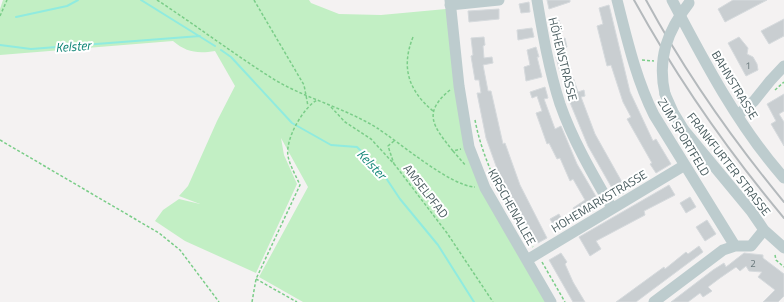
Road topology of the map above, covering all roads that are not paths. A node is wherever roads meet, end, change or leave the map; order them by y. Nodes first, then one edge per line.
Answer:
1 (499, 0) edge
2 (537, 0) edge
3 (617, 0) edge
4 (672, 0) edge
5 (690, 1) edge
6 (450, 2) edge
7 (784, 66) edge
8 (738, 115) junction
9 (685, 165) junction
10 (784, 178) edge
11 (612, 208) junction
12 (764, 230) junction
13 (734, 246) junction
14 (784, 248) edge
15 (527, 260) junction
16 (551, 302) edge
17 (654, 302) edge

1 - 6 street
2 - 11 street, HÖHENSTRASSE
3 - 9 street, ZUM SPORTFELD
4 - 8 street, BAHNSTRASSE
5 - 12 street, FRANKFURTER STRASSE, bridge
6 - 15 street, KIRSCHENALLEE
7 - 8 street
8 - 10 street, BAHNSTRASSE
9 - 11 street, HOHEMARKSTRASSE
9 - 13 street, ZUM SPORTFELD
11 - 15 street, HOHEMARKSTRASSE
12 - 13 street
12 - 14 street, FRANKFURTER STRASSE
13 - 17 street
15 - 16 street, KIRSCHENALLEE

